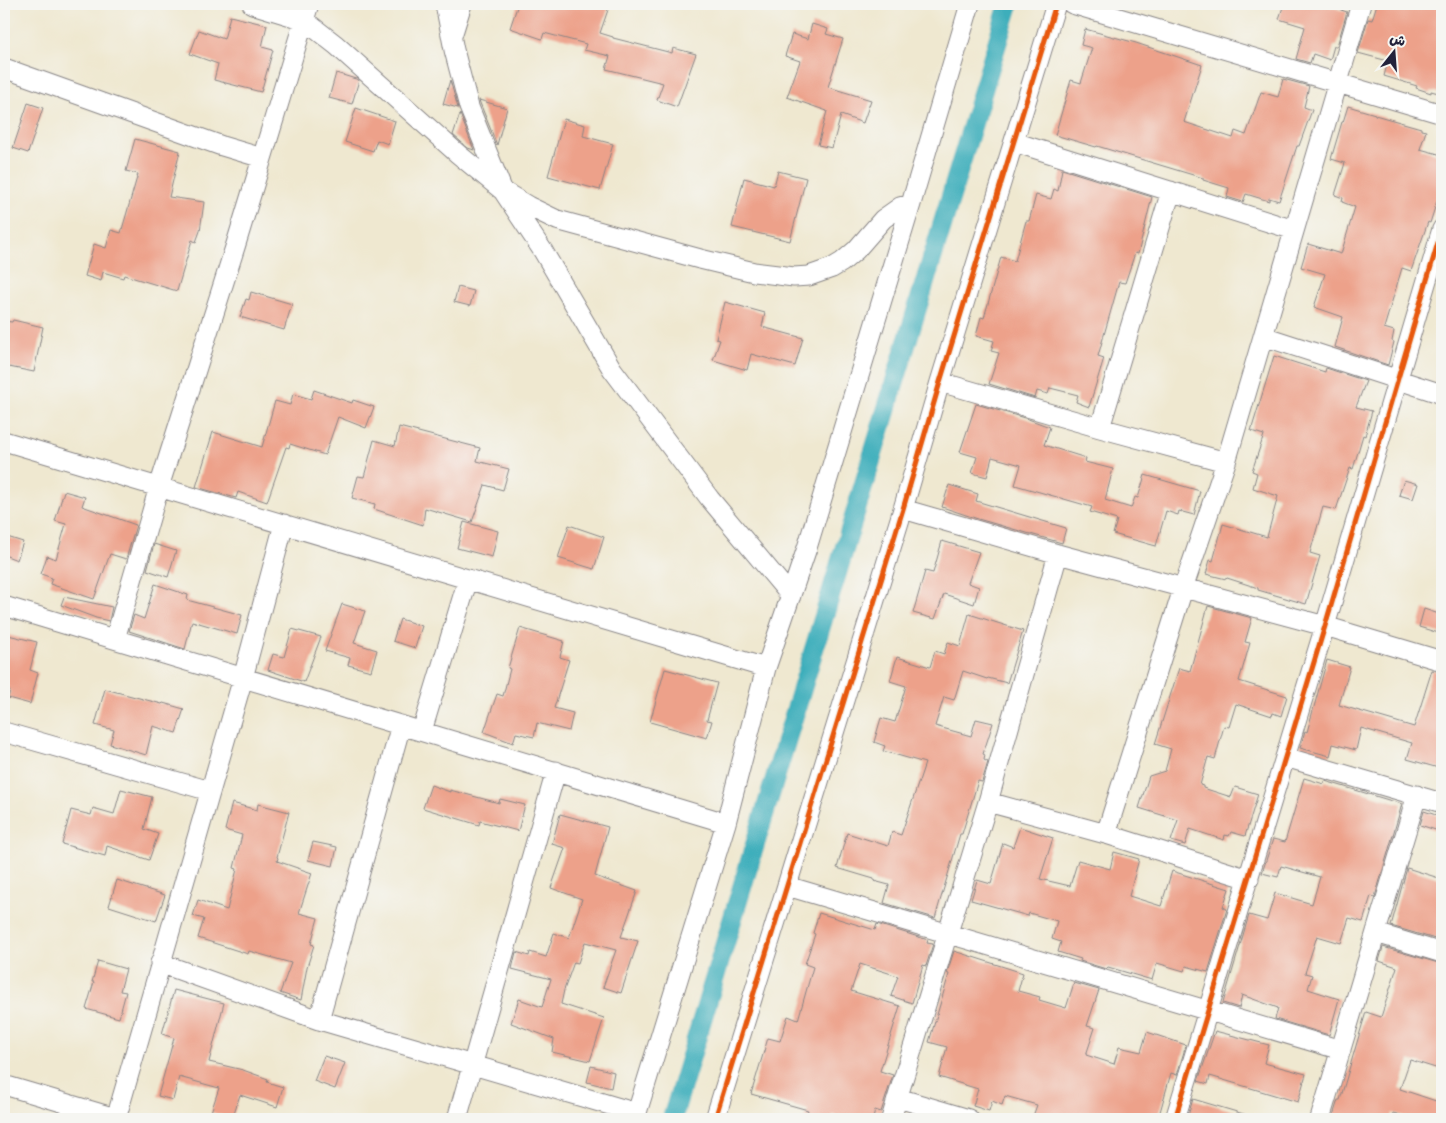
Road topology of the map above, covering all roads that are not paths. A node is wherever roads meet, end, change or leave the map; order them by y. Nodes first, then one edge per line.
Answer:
1 (252, 4) edge
2 (445, 4) edge
3 (462, 4) edge
4 (970, 4) edge
5 (1056, 4) edge
6 (1072, 4) edge
7 (1361, 4) edge
8 (306, 12) edge
9 (451, 36) junction
10 (4, 68) edge
11 (1337, 83) junction
12 (1442, 114) edge
13 (1014, 142) junction
14 (262, 158) junction
15 (503, 191) junction
16 (1171, 191) junction
17 (911, 204) junction
18 (1294, 230) junction
19 (1442, 230) edge
20 (1437, 268) edge
21 (1263, 336) junction
22 (1398, 380) junction
23 (940, 382) junction
24 (1442, 394) edge
25 (1100, 428) junction
26 (4, 441) edge
27 (1226, 462) junction
28 (159, 487) junction
29 (903, 510) junction
30 (284, 524) junction
31 (1058, 554) junction
32 (468, 579) junction
33 (1183, 589) junction
34 (791, 596) junction
35 (4, 606) edge
36 (1325, 626) junction
37 (115, 639) junction
38 (1442, 661) edge
39 (766, 668) junction
40 (243, 678) junction
41 (401, 725) junction
42 (422, 731) junction
43 (4, 732) edge
44 (1286, 757) junction
45 (556, 771) junction
46 (210, 791) junction
47 (1417, 795) junction
48 (988, 802) junction
49 (1442, 803) edge
50 (726, 823) junction
51 (1106, 834) junction
52 (1249, 879) junction
53 (787, 886) junction
54 (1376, 933) junction
55 (947, 934) junction
56 (1442, 953) edge
57 (160, 963) junction
58 (1208, 1011) junction
59 (319, 1020) junction
60 (1341, 1050) junction
61 (472, 1065) junction
62 (4, 1085) edge
63 (898, 1098) junction
64 (636, 1116) edge
65 (117, 1119) edge
66 (456, 1119) edge
67 (716, 1119) edge
68 (891, 1119) edge
69 (969, 1119) edge
70 (1175, 1119) edge
71 (1320, 1119) edge

1 - 8 street
2 - 9 street
3 - 9 street
4 - 17 street
5 - 13 street
6 - 11 street
7 - 11 street
8 - 14 street
8 - 15 street
9 - 15 street
10 - 14 street
11 - 12 street
11 - 18 street
13 - 16 street
13 - 23 street
14 - 28 street
15 - 17 street
15 - 34 street
16 - 18 street
16 - 25 street
17 - 34 street
18 - 21 street
19 - 20 street
20 - 22 street
21 - 22 street
21 - 27 street
22 - 24 street
22 - 36 street
23 - 25 street
23 - 29 street
25 - 27 street
26 - 28 street
27 - 33 street
28 - 30 street
28 - 37 street
29 - 31 street
29 - 53 street
30 - 32 street
30 - 40 street
31 - 33 street
31 - 48 street
32 - 39 street
32 - 42 street
33 - 36 street
33 - 51 street
34 - 39 street
35 - 37 street
36 - 38 street
36 - 44 street
37 - 40 street
39 - 50 street
40 - 41 street
40 - 46 street
41 - 42 street
41 - 59 street
42 - 45 street
43 - 46 street
44 - 47 street
44 - 52 street
45 - 50 street
45 - 61 street
46 - 57 street
47 - 49 street
47 - 54 street
48 - 51 street
48 - 55 street
50 - 64 street
51 - 52 street
52 - 58 street
53 - 55 street
53 - 67 street
54 - 56 street
54 - 60 street
55 - 58 street
55 - 63 street
57 - 59 street
57 - 65 street
58 - 60 street
58 - 70 street
59 - 61 street
60 - 71 street
61 - 64 street
61 - 66 street
62 - 65 street
63 - 68 street
63 - 69 street

